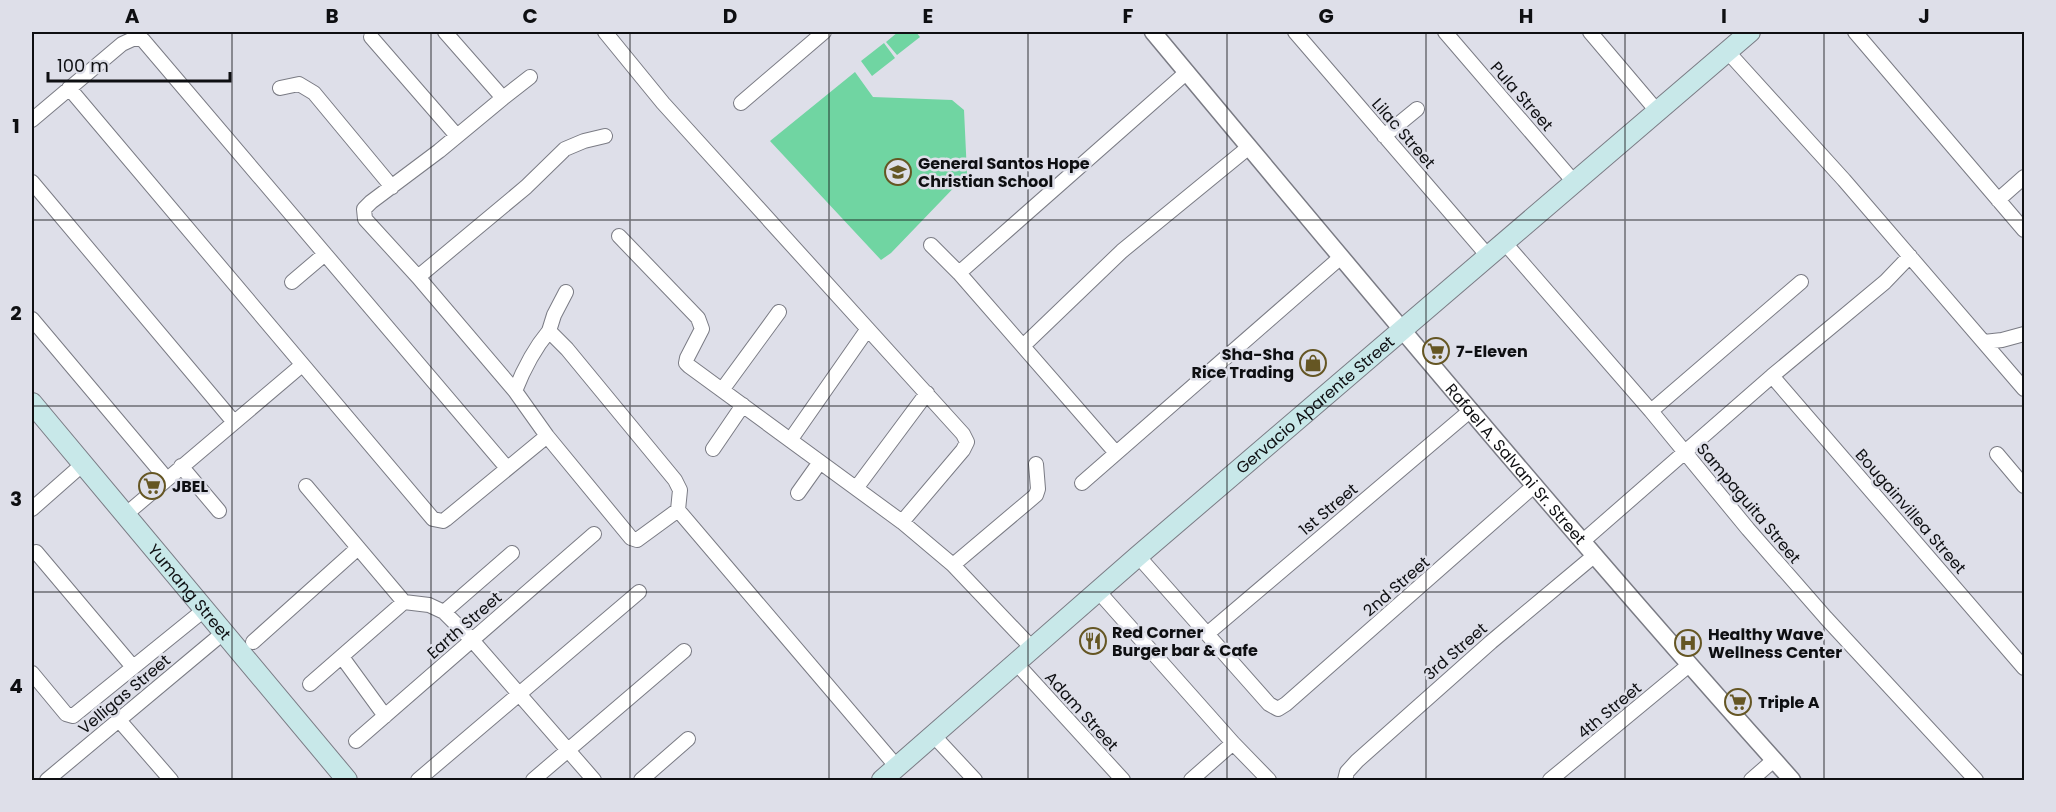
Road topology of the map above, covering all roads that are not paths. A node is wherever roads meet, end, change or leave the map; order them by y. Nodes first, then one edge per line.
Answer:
1 (445, 32) edge
2 (605, 32) edge
3 (824, 32) edge
4 (1153, 32) edge
5 (1295, 32) edge
6 (1445, 32) edge
7 (1590, 32) edge
8 (1747, 32) edge
9 (1855, 32) edge
10 (371, 37) dead end
11 (1727, 51) junction
12 (1187, 72) junction
13 (530, 77) dead end
14 (69, 88) junction
15 (280, 88) dead end
16 (502, 99) junction
17 (741, 103) dead end
18 (1417, 109) dead end
19 (1657, 111) junction
20 (32, 120) edge
21 (457, 136) junction
22 (605, 136) dead end
23 (1384, 136) junction
24 (1249, 147) junction
25 (2025, 177) edge
26 (32, 182) edge
27 (1574, 182) junction
28 (392, 187) junction
29 (1998, 200) junction
30 (2025, 230) edge
31 (619, 236) dead end
32 (1504, 242) junction
33 (931, 245) dead end
34 (325, 254) junction
35 (1341, 256) junction
36 (1488, 256) junction
37 (1910, 256) junction
38 (959, 273) junction
39 (418, 277) junction
40 (292, 282) dead end
41 (1801, 282) dead end
42 (566, 292) dead end
43 (778, 312) dead end
44 (32, 319) edge
45 (867, 330) junction
46 (1402, 330) junction
47 (549, 331) junction
48 (2025, 334) edge
49 (1984, 342) junction
50 (1023, 346) junction
51 (302, 364) junction
52 (1772, 376) junction
53 (2025, 389) edge
54 (722, 390) junction
55 (515, 391) junction
56 (927, 393) junction
57 (32, 403) edge
58 (743, 405) junction
59 (1471, 410) junction
60 (1651, 411) junction
61 (233, 421) junction
62 (547, 436) junction
63 (791, 439) junction
64 (713, 449) dead end
65 (1684, 452) junction
66 (1116, 453) junction
67 (1997, 454) dead end
68 (820, 462) junction
69 (83, 464) junction
70 (1036, 464) dead end
71 (181, 466) junction
72 (507, 468) junction
73 (166, 478) junction
74 (1082, 483) dead end
75 (1535, 485) junction
76 (306, 486) dead end
77 (2025, 486) edge
78 (857, 487) junction
79 (798, 493) dead end
80 (34, 501) edge
81 (678, 510) junction
82 (219, 511) dead end
83 (125, 515) junction
84 (902, 522) junction
85 (594, 534) dead end
86 (1583, 541) junction
87 (358, 548) junction
88 (36, 552) dead end
89 (512, 552) dead end
90 (1595, 555) junction
91 (1138, 556) junction
92 (953, 565) junction
93 (1098, 591) junction
94 (639, 592) dead end
95 (404, 602) junction
96 (204, 610) junction
97 (444, 612) junction
98 (223, 633) junction
99 (1207, 634) junction
100 (472, 640) junction
101 (253, 642) dead end
102 (1032, 648) junction
103 (684, 651) dead end
104 (342, 657) junction
105 (1016, 663) junction
106 (1689, 664) junction
107 (133, 667) junction
108 (2025, 668) edge
109 (32, 673) edge
110 (310, 684) dead end
111 (518, 695) junction
112 (385, 716) junction
113 (118, 719) junction
114 (934, 736) junction
115 (688, 739) dead end
116 (356, 741) dead end
117 (1233, 743) junction
118 (567, 751) junction
119 (1774, 760) junction
120 (897, 767) junction
121 (47, 780) edge
122 (171, 780) edge
123 (347, 780) edge
124 (418, 780) edge
125 (533, 780) edge
126 (594, 780) edge
127 (641, 780) edge
128 (882, 780) edge
129 (975, 780) edge
130 (1123, 780) edge
131 (1191, 780) edge
132 (1269, 780) edge
133 (1345, 780) edge
134 (1550, 780) edge
135 (1751, 780) edge
136 (1792, 780) edge
137 (1976, 780) edge

1 - 16 street
2 - 45 street
3 - 17 street
4 - 12 street, Rafael A. Salvani Sr. Street
5 - 23 street, Lilac Street
6 - 27 street, Pula Street
7 - 19 street
8 - 11 main road, Gervacio Aparente Street
9 - 29 street
10 - 21 street
11 - 19 main road, Gervacio Aparente Street
11 - 37 street
12 - 24 street, Rafael A. Salvani Sr. Street
12 - 38 street
13 - 16 street
14 - 20 street
14 - 34 street
14 - 51 street
15 - 28 street
16 - 21 street
18 - 23 street
19 - 27 main road, Gervacio Aparente Street
21 - 28 street
22 - 39 street
23 - 36 street, Lilac Street
24 - 35 street, Rafael A. Salvani Sr. Street
24 - 50 street
25 - 29 street
26 - 61 street
27 - 32 main road, Gervacio Aparente Street
28 - 39 street
29 - 30 street
31 - 54 street
32 - 36 main road, Gervacio Aparente Street
32 - 60 street, Sampaguita Street
33 - 38 street
34 - 40 street
34 - 72 street
35 - 46 street, Rafael A. Salvani Sr. Street
35 - 66 street
36 - 46 main road, Gervacio Aparente Street
37 - 49 street
37 - 52 street
38 - 50 street
39 - 55 street
41 - 60 street
42 - 47 street
43 - 54 street
44 - 73 street
45 - 56 street
45 - 63 street
46 - 59 street, Rafael A. Salvani Sr. Street
46 - 91 main road, Gervacio Aparente Street
47 - 55 street
47 - 81 street
48 - 49 street
49 - 53 street
50 - 66 street
51 - 61 street
51 - 72 street
52 - 65 street
52 - 108 street, Bougainvillea Street
54 - 58 street
55 - 62 street
56 - 78 street
56 - 84 street
57 - 69 main road, Yumang Street
58 - 63 street
58 - 64 street
59 - 75 street, Rafael A. Salvani Sr. Street
59 - 99 street, 1st Street
60 - 65 street, Sampaguita Street
61 - 71 street
62 - 72 street
62 - 81 street
63 - 68 street
65 - 86 street
65 - 137 street, Sampaguita Street
66 - 74 street
67 - 77 street
68 - 78 street
68 - 79 street
69 - 80 street
69 - 83 main road, Yumang Street
70 - 92 street
71 - 73 street
71 - 82 street
73 - 83 street
75 - 86 street, Rafael A. Salvani Sr. Street
75 - 99 street, 2nd Street
76 - 87 street
78 - 84 street
81 - 120 street
83 - 96 main road, Yumang Street
84 - 92 street
85 - 100 street, Earth Street
86 - 90 street, Rafael A. Salvani Sr. Street
87 - 95 street
87 - 101 street
88 - 107 street
89 - 97 street
90 - 106 street, Rafael A. Salvani Sr. Street
90 - 133 street, 3rd Street
91 - 93 main road, Gervacio Aparente Street
91 - 99 street
92 - 102 street
93 - 102 main road, Gervacio Aparente Street
93 - 117 street
94 - 111 street
95 - 97 street
95 - 104 street
96 - 98 main road, Yumang Street
96 - 107 street
97 - 100 street
98 - 113 street, Velligas Street
98 - 123 main road, Yumang Street
100 - 111 street
100 - 112 street, Earth Street
102 - 105 main road, Gervacio Aparente Street
103 - 118 street
104 - 110 street
104 - 112 street
105 - 114 main road, Gervacio Aparente Street
105 - 130 street, Adam Street
106 - 119 street, Rafael A. Salvani Sr. Street
106 - 134 street, 4th Street
107 - 109 street
111 - 118 street
111 - 124 street
112 - 116 street, Earth Street
113 - 121 street, Velligas Street
113 - 122 street
114 - 120 main road, Gervacio Aparente Street
114 - 129 street
115 - 127 street
117 - 131 street
117 - 132 street
118 - 125 street
118 - 126 street
119 - 135 street
119 - 136 street, Rafael A. Salvani Sr. Street
120 - 128 main road, Gervacio Aparente Street

